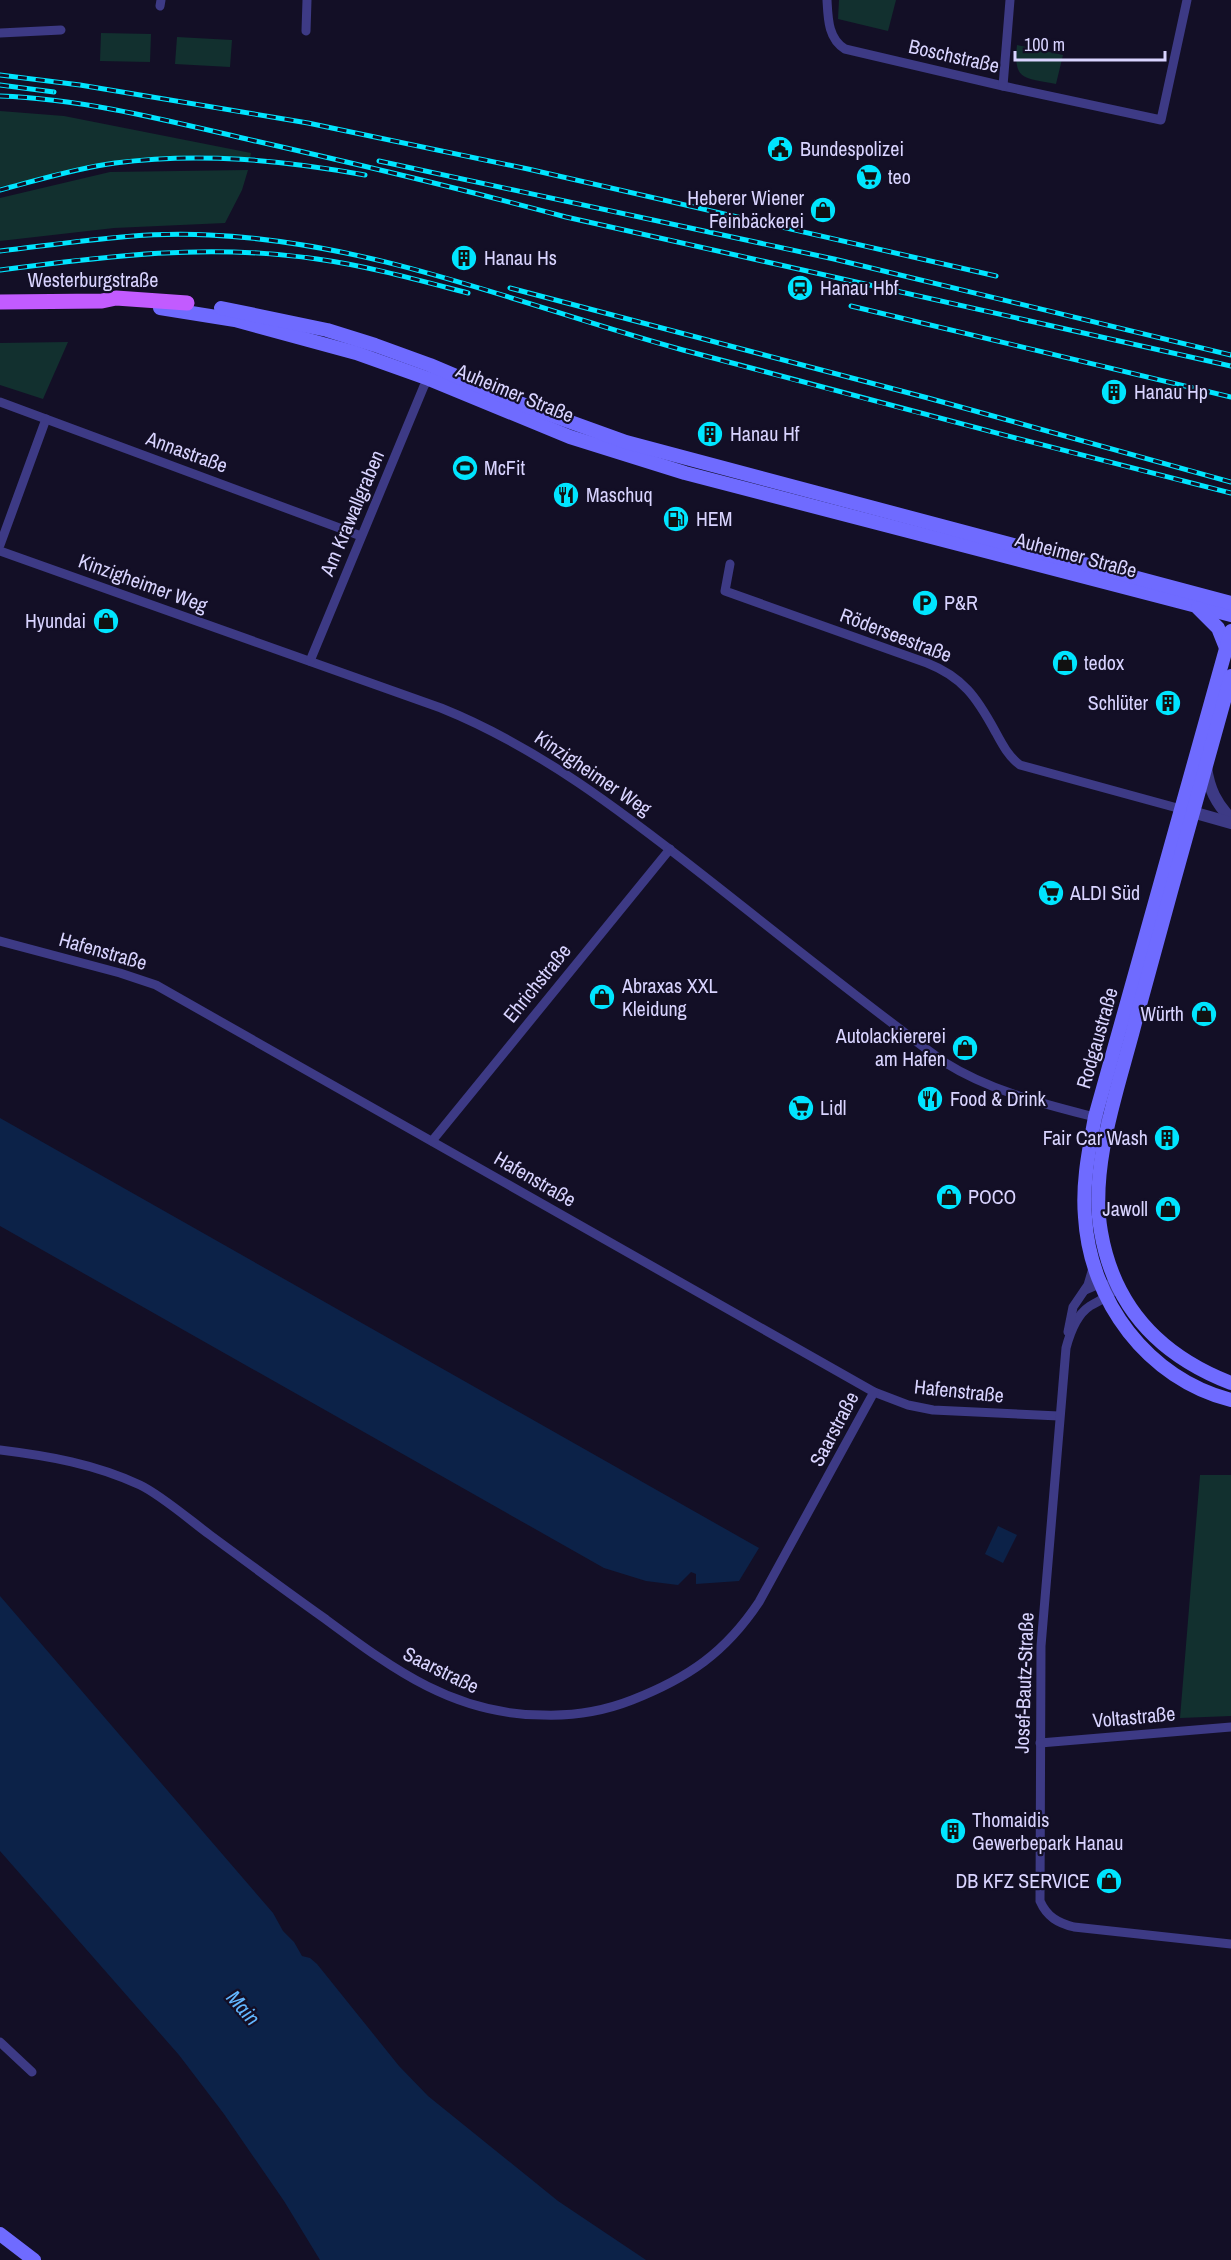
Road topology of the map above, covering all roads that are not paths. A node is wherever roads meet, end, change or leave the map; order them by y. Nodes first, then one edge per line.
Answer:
1 (307, 0) edge
2 (827, 0) edge
3 (1010, 0) edge
4 (1187, 0) edge
5 (61, 30) dead end
6 (306, 31) dead end
7 (0, 33) edge
8 (1003, 86) junction
9 (102, 301) junction
10 (0, 302) edge
11 (187, 303) joint
12 (429, 379) junction
13 (0, 402) edge
14 (46, 419) junction
15 (916, 518) junction
16 (912, 532) junction
17 (361, 536) junction
18 (0, 545) edge
19 (0, 551) edge
20 (730, 564) dead end
21 (1230, 603) edge
22 (1197, 606) junction
23 (1231, 615) edge
24 (1231, 632) edge
25 (1226, 648) junction
26 (310, 661) junction
27 (1231, 676) edge
28 (1206, 766) junction
29 (1186, 811) junction
30 (1231, 821) edge
31 (670, 849) junction
32 (0, 941) edge
33 (1095, 1117) junction
34 (1110, 1121) junction
35 (432, 1141) junction
36 (1093, 1265) junction
37 (1100, 1284) junction
38 (1118, 1286) junction
39 (1085, 1290) junction
40 (1106, 1297) junction
41 (1066, 1344) junction
42 (1231, 1383) edge
43 (874, 1392) junction
44 (1231, 1400) edge
45 (1059, 1416) junction
46 (0, 1450) edge
47 (1231, 1727) edge
48 (1040, 1743) junction
49 (1231, 1944) edge
50 (0, 2042) edge
51 (32, 2072) dead end
52 (0, 2234) edge
53 (34, 2260) edge

1 - 6 street
2 - 8 street, Boschstraße
3 - 8 street
4 - 8 street, Boschstraße
5 - 7 street
9 - 10 main road, Westerburgstraße
9 - 11 main road, Westerburgstraße
9 - 12 main road, Auheimer Straße
11 - 15 main road, Auheimer Straße
12 - 16 main road, Auheimer Straße
12 - 17 street, Am Krawallgraben
13 - 14 street, Annastraße
14 - 17 street, Annastraße
14 - 18 street
15 - 16 street
15 - 21 main road, Auheimer Straße
16 - 22 main road, Auheimer Straße
17 - 26 street, Am Krawallgraben
19 - 26 street, Kinzigheimer Weg
20 - 29 street, Röderseestraße
22 - 23 main road, Auheimer Straße
22 - 25 main road
24 - 25 main road, Rodgaustraße
25 - 29 main road, Rodgaustraße
26 - 31 street, Kinzigheimer Weg
27 - 28 main road, Rodgaustraße
28 - 29 main road, Rodgaustraße
28 - 30 street
29 - 30 street
29 - 33 main road, Rodgaustraße
29 - 34 main road, Rodgaustraße
31 - 33 street, Kinzigheimer Weg
31 - 35 street, Ehrichstraße
32 - 35 street, Hafenstraße
33 - 34 street, Kinzigheimer Weg
33 - 36 main road, Rodgaustraße
34 - 38 main road, Rodgaustraße
35 - 43 street, Hafenstraße
36 - 37 main road, Rodgaustraße
36 - 39 street
37 - 38 street
37 - 39 street
37 - 40 main road, Rodgaustraße
38 - 40 street, Josef-Bautz-Straße
38 - 42 main road, Rodgaustraße
39 - 41 street
40 - 41 street, Josef-Bautz-Straße
40 - 44 main road, Rodgaustraße
41 - 45 street, Josef-Bautz-Straße
43 - 45 street, Hafenstraße
43 - 46 street, Saarstraße
45 - 48 street, Josef-Bautz-Straße
47 - 48 street, Voltastraße
48 - 49 street, Josef-Bautz-Straße
50 - 51 street
52 - 53 main road

